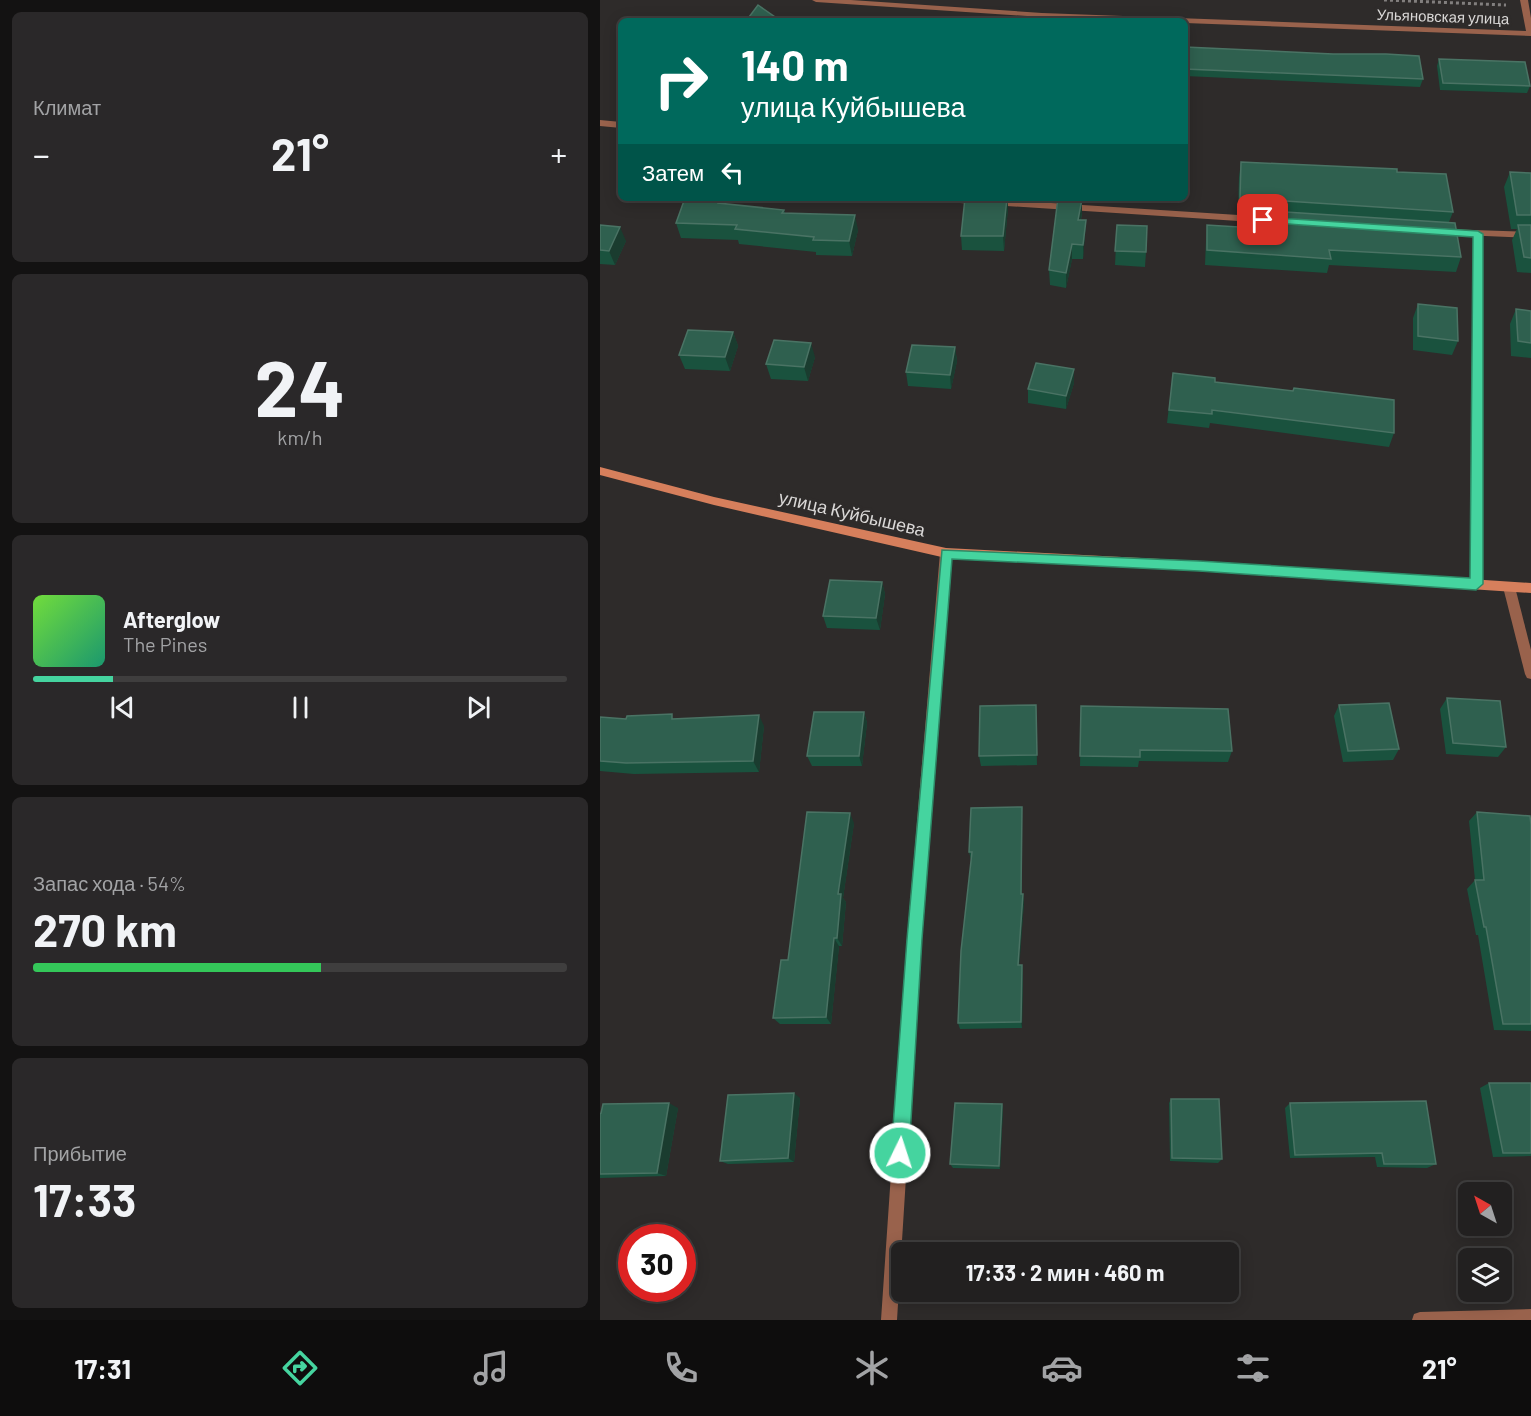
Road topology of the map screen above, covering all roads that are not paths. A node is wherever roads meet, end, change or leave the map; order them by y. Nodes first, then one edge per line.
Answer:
1 (816, 0) edge
2 (1525, 3) edge
3 (1107, 18) edge
4 (1188, 21) edge
5 (1530, 34) edge
6 (600, 123) edge
7 (618, 125) edge
8 (975, 201) edge
9 (1263, 220) edge
10 (1430, 231) edge
11 (1478, 234) junction
12 (1531, 235) edge
13 (600, 471) edge
14 (946, 553) junction
15 (1476, 584) junction
16 (1509, 587) junction
17 (1531, 588) edge
18 (1531, 674) edge
19 (1531, 1317) edge
20 (889, 1320) edge
21 (1420, 1320) edge

1 - 3 street, Ульяновская улица
2 - 5 street
4 - 5 street, Ульяновская улица
6 - 7 street
8 - 9 street
10 - 11 street
11 - 12 street
11 - 15 street
13 - 14 main road, улица Куйбышева
14 - 15 main road, улица Куйбышева
14 - 20 street
15 - 16 main road, улица Куйбышева
16 - 17 main road, улица Куйбышева
16 - 18 street
19 - 21 street

